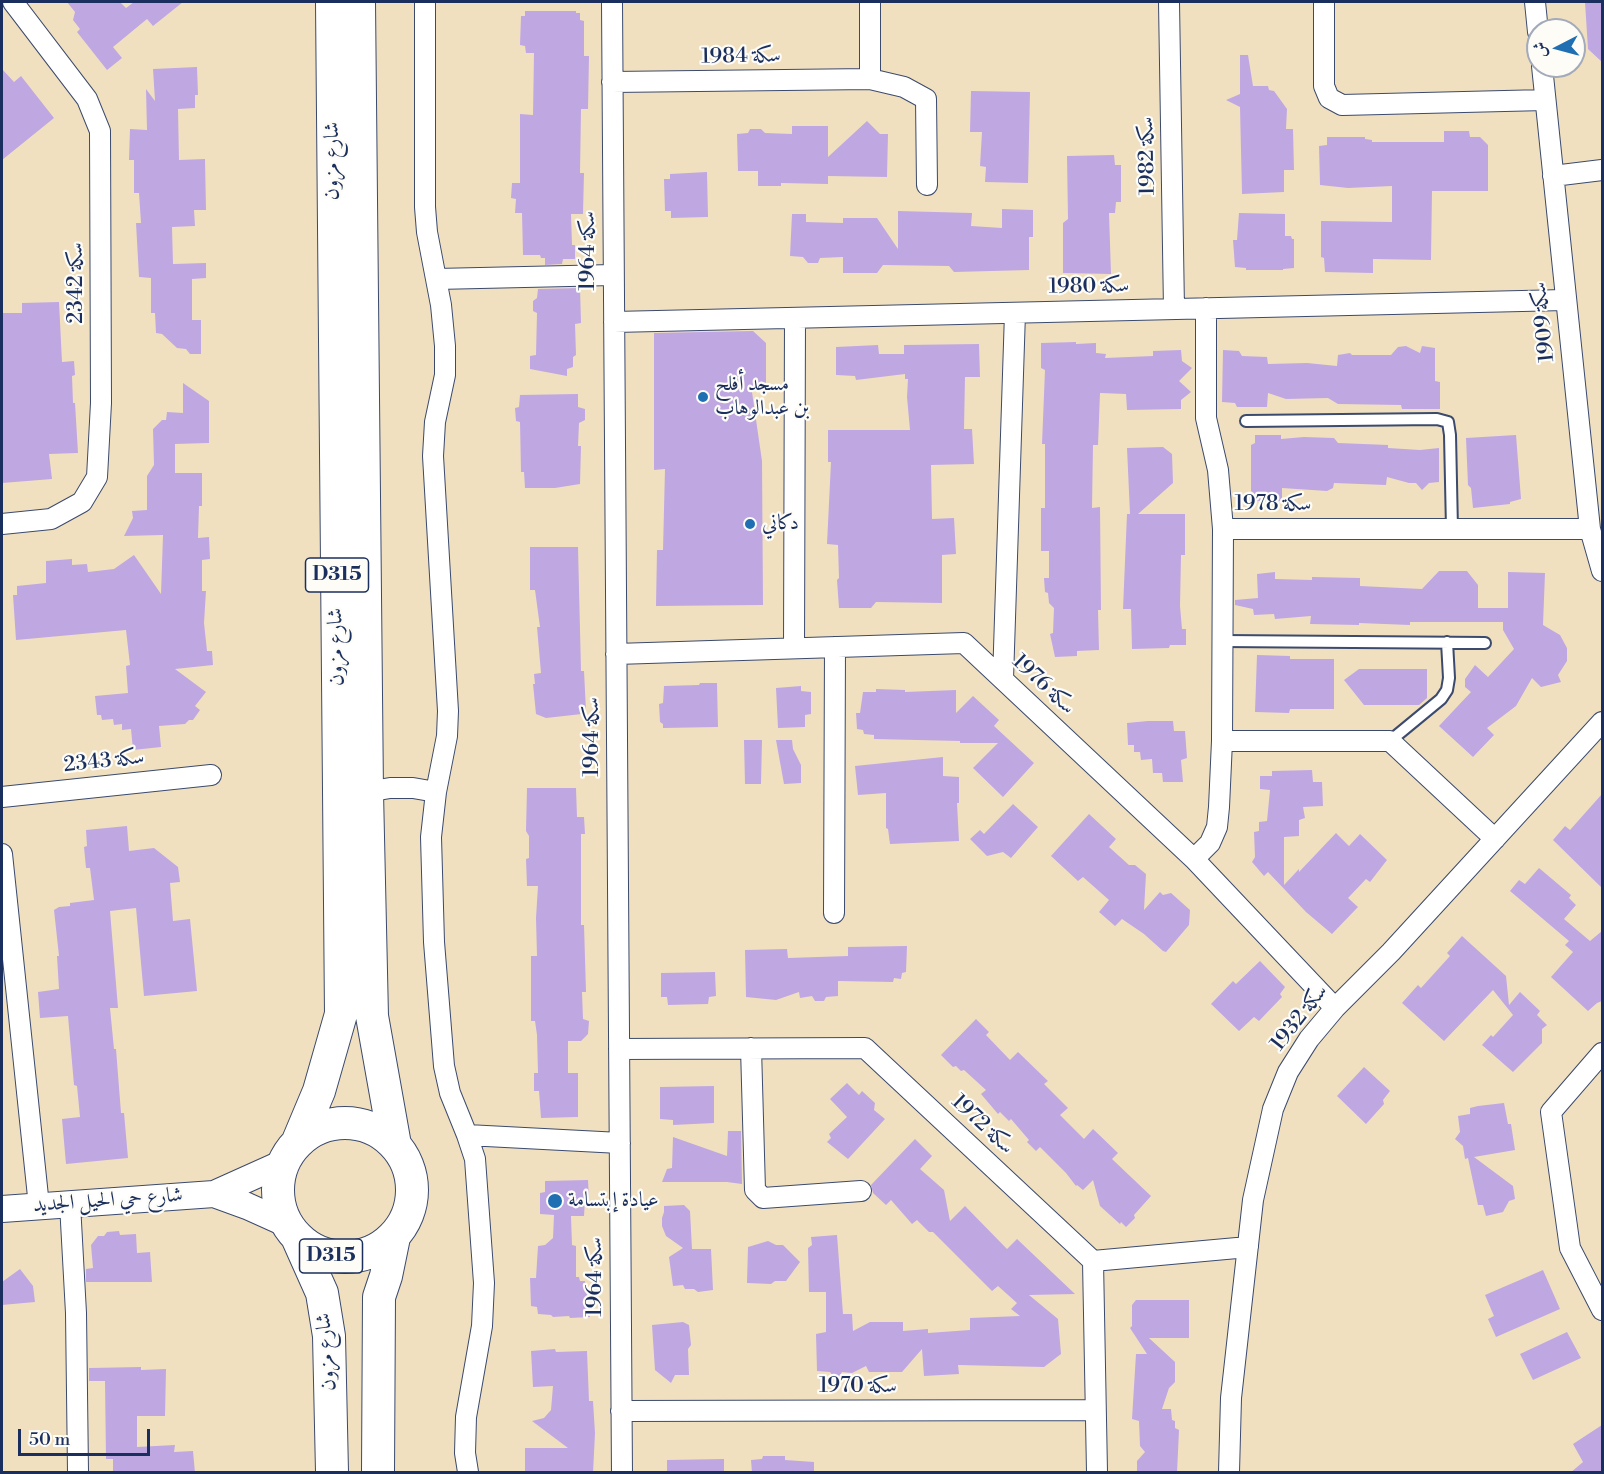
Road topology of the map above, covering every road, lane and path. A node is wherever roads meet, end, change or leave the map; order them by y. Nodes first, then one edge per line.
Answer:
1 (11, 2) edge
2 (332, 2) edge
3 (359, 2) edge
4 (425, 2) edge
5 (612, 2) edge
6 (870, 2) edge
7 (1169, 2) edge
8 (1324, 2) edge
9 (1535, 2) edge
10 (2, 9) edge
11 (1537, 18) edge
12 (1543, 78) edge
13 (870, 79) junction
14 (612, 82) junction
15 (1545, 99) junction
16 (1602, 171) edge
17 (1553, 176) junction
18 (927, 185) dead end
19 (613, 275) junction
20 (436, 279) junction
21 (1565, 300) junction
22 (1206, 308) junction
23 (1174, 309) junction
24 (1015, 313) junction
25 (795, 318) junction
26 (614, 322) junction
27 (1246, 422) dead end
28 (2, 524) edge
29 (1222, 529) junction
30 (1452, 529) junction
31 (1590, 529) junction
32 (1602, 571) edge
33 (1222, 641) junction
34 (1447, 642) junction
35 (1485, 642) dead end
36 (835, 647) junction
37 (794, 648) junction
38 (616, 654) junction
39 (1003, 679) junction
40 (1602, 722) edge
41 (1222, 741) junction
42 (1390, 741) junction
43 (211, 775) dead end
44 (367, 792) junction
45 (436, 792) junction
46 (2, 797) edge
47 (1495, 839) junction
48 (2, 854) edge
49 (1194, 859) junction
50 (834, 913) dead end
51 (9, 1002) edge
52 (1335, 1008) junction
53 (751, 1048) junction
54 (619, 1049) junction
55 (1601, 1056) edge
56 (467, 1135) junction
57 (620, 1143) junction
58 (395, 1145) junction
59 (291, 1152) junction
60 (861, 1191) dead end
61 (214, 1194) junction
62 (70, 1204) junction
63 (39, 1206) junction
64 (2, 1209) edge
65 (292, 1231) junction
66 (394, 1237) junction
67 (1248, 1247) junction
68 (1093, 1261) junction
69 (1602, 1310) edge
70 (1095, 1410) junction
71 (621, 1412) junction
72 (78, 1473) edge
73 (332, 1473) edge
74 (378, 1473) edge
75 (468, 1473) edge
76 (622, 1473) edge
77 (1097, 1473) edge
78 (1229, 1473) edge

1 - 10 street
1 - 28 street, سكة 2342
2 - 59 main road, شارع مزون / D315
3 - 44 main road, شارع مزون / D315
4 - 20 street
5 - 14 street, سكة 1964
6 - 13 street
7 - 23 street, سكة 1982
8 - 15 street
9 - 11 street
12 - 15 street, سكة 1909
13 - 14 street, سكة 1984
13 - 18 street, سكة 1984
14 - 19 street, سكة 1964
15 - 17 street, سكة 1909
16 - 17 street
17 - 21 street, سكة 1909
19 - 20 street
19 - 26 street, سكة 1964
20 - 45 street
21 - 22 street, سكة 1980
21 - 31 street, سكة 1909
22 - 23 street, سكة 1980
22 - 29 street
23 - 24 street, سكة 1980
24 - 25 street, سكة 1980
24 - 39 street
25 - 26 street, سكة 1980
25 - 37 street
26 - 38 street, سكة 1964
27 - 30 lane
29 - 30 street, سكة 1978
29 - 33 street, سكة 1978
30 - 31 street, سكة 1978
31 - 32 street, سكة 1909
33 - 34 lane
33 - 41 street, سكة 1978
34 - 35 lane
34 - 42 lane
36 - 37 street, سكة 1976
36 - 39 street, سكة 1976
36 - 50 street
37 - 38 street, سكة 1976
38 - 54 street, سكة 1964
39 - 49 street, سكة 1976
40 - 47 street, سكة 1932
41 - 42 street
41 - 49 street, سكة 1978
42 - 47 street
43 - 46 street, سكة 2343
44 - 45 street
44 - 58 main road, شارع مزون / D315
45 - 56 street
47 - 52 street, سكة 1932
48 - 51 street
49 - 52 street, سكة 1976
51 - 63 street
52 - 67 street, سكة 1932
53 - 54 street, سكة 1972
53 - 60 street
53 - 68 street, سكة 1972
54 - 57 street, سكة 1964
55 - 69 street
56 - 57 street
56 - 75 street
57 - 71 street, سكة 1964
58 - 59 main road
58 - 66 main road, D315
59 - 61 street, شارع حي الحيل الجديد
59 - 65 main road, D315
61 - 62 street, شارع حي الحيل الجديد
61 - 65 street, شارع حي الحيل الجديد
62 - 63 street, شارع حي الحيل الجديد
62 - 72 street
63 - 64 street, شارع حي الحيل الجديد
65 - 66 main road, D315
65 - 73 main road, شارع مزون / D315
66 - 74 main road, D315
67 - 68 street
67 - 78 street, سكة 1932
68 - 70 street
70 - 71 street, سكة 1970
70 - 77 street
71 - 76 street, سكة 1964

